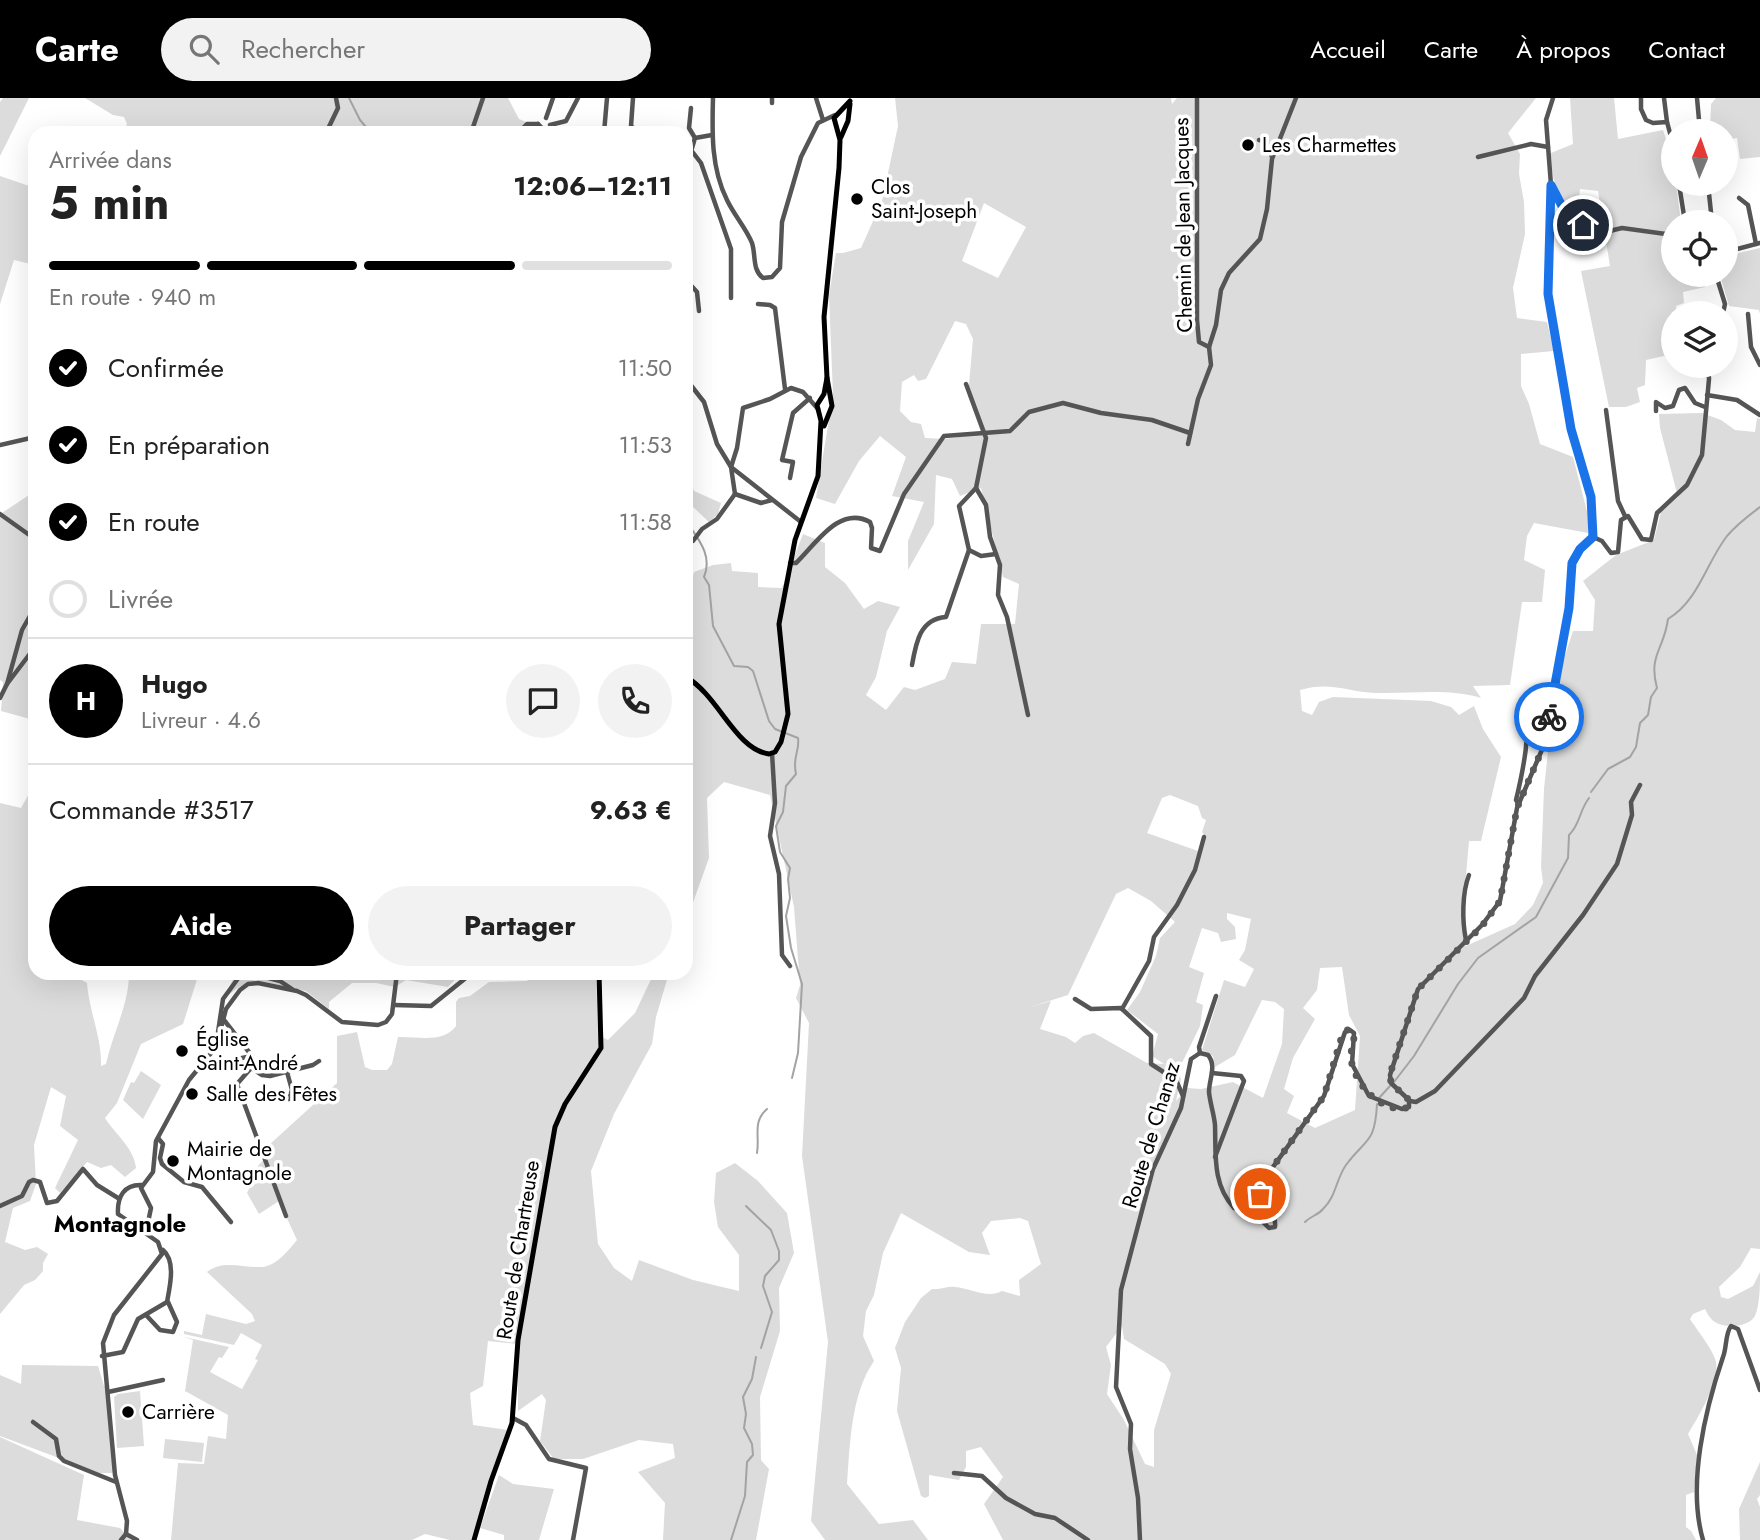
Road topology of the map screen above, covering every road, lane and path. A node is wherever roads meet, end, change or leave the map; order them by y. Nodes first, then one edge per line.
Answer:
1 (336, 98) edge
2 (483, 98) edge
3 (553, 98) edge
4 (578, 98) edge
5 (607, 98) edge
6 (633, 98) edge
7 (713, 98) edge
8 (816, 98) edge
9 (1197, 98) edge
10 (1296, 98) edge
11 (1553, 98) edge
12 (1641, 98) edge
13 (1664, 98) edge
14 (1697, 98) edge
15 (851, 100) edge
16 (691, 108) dead end
17 (837, 114) junction
18 (848, 117) junction
19 (546, 118) junction
20 (1667, 119) edge
21 (1699, 119) edge
22 (822, 120) junction
23 (1661, 122) edge
24 (538, 124) joint
25 (836, 124) junction
26 (550, 125) joint
27 (845, 125) junction
28 (329, 126) edge
29 (473, 126) edge
30 (525, 126) edge
31 (605, 126) edge
32 (631, 126) edge
33 (689, 126) edge
34 (693, 135) edge
35 (712, 135) junction
36 (695, 138) junction
37 (1259, 140) dead end
38 (840, 141) junction
39 (693, 144) edge
40 (1548, 147) junction
41 (693, 153) edge
42 (1478, 158) dead end
43 (1272, 159) junction
44 (1551, 185) junction
45 (1740, 198) dead end
46 (1661, 233) edge
47 (1758, 243) edge
48 (1738, 249) edge
49 (693, 288) edge
50 (731, 298) dead end
51 (758, 304) dead end
52 (699, 311) dead end
53 (1748, 314) dead end
54 (1209, 347) junction
55 (1760, 365) edge
56 (827, 378) junction
57 (1708, 378) edge
58 (966, 384) dead end
59 (693, 388) edge
60 (785, 389) junction
61 (1707, 395) junction
62 (810, 398) junction
63 (820, 400) junction
64 (830, 401) junction
65 (1706, 407) junction
66 (819, 410) junction
67 (1606, 410) dead end
68 (1656, 411) dead end
69 (829, 412) junction
70 (1760, 415) edge
71 (1190, 433) junction
72 (985, 435) junction
73 (28, 439) edge
74 (819, 443) junction
75 (1188, 444) dead end
76 (0, 445) edge
77 (731, 467) junction
78 (790, 478) dead end
79 (976, 488) junction
80 (735, 494) junction
81 (772, 500) junction
82 (0, 514) edge
83 (1625, 516) junction
84 (802, 522) junction
85 (28, 534) edge
86 (1593, 537) junction
87 (693, 540) edge
88 (969, 550) junction
89 (996, 554) junction
90 (790, 563) junction
91 (28, 619) edge
92 (28, 656) edge
93 (912, 665) dead end
94 (693, 682) edge
95 (7, 684) junction
96 (0, 698) edge
97 (1527, 700) dead end
98 (1028, 715) dead end
99 (772, 753) junction
100 (1640, 785) dead end
101 (1518, 803) junction
102 (1204, 840) dead end
103 (1469, 875) dead end
104 (1466, 940) junction
105 (790, 966) dead end
106 (237, 980) edge
107 (276, 980) edge
108 (396, 980) edge
109 (463, 980) edge
110 (599, 980) edge
111 (297, 991) junction
112 (1216, 996) dead end
113 (1075, 999) dead end
114 (394, 1005) junction
115 (1122, 1009) junction
116 (223, 1020) junction
117 (219, 1040) junction
118 (1200, 1053) junction
119 (252, 1056) junction
120 (237, 1059) dead end
121 (319, 1061) dead end
122 (251, 1068) junction
123 (287, 1072) junction
124 (1212, 1073) junction
125 (1183, 1097) junction
126 (289, 1099) dead end
127 (1409, 1100) junction
128 (158, 1138) junction
129 (1214, 1161) junction
130 (142, 1185) junction
131 (118, 1198) junction
132 (0, 1206) edge
133 (286, 1216) dead end
134 (231, 1222) dead end
135 (146, 1231) junction
136 (162, 1250) junction
137 (167, 1302) junction
138 (146, 1315) junction
139 (102, 1356) junction
140 (163, 1380) dead end
141 (1760, 1390) edge
142 (108, 1392) junction
143 (513, 1418) junction
144 (33, 1422) dead end
145 (954, 1473) dead end
146 (99, 1475) junction
147 (115, 1475) junction
148 (116, 1482) junction
149 (126, 1534) junction
150 (1140, 1538) edge
151 (121, 1540) edge
152 (136, 1540) edge
153 (474, 1540) edge
154 (573, 1540) edge
155 (1087, 1540) edge
156 (1133, 1540) edge
157 (1703, 1540) edge

1 - 28 street
2 - 29 street
3 - 19 street
4 - 26 street
5 - 31 street
6 - 32 street
7 - 35 street
8 - 22 street
9 - 54 street, Chemin de Jean Jacques
10 - 43 street
11 - 40 street
12 - 23 street
13 - 20 street
14 - 21 street
15 - 17 main road
15 - 18 main road
16 - 33 street
17 - 18 main road
17 - 22 street
17 - 25 main road
18 - 27 main road
19 - 24 street
19 - 26 street
22 - 25 street
22 - 35 street
24 - 30 street
25 - 27 main road
25 - 38 main road
27 - 38 main road
34 - 36 street
35 - 36 street
36 - 39 street
37 - 43 street
38 - 56 main road
40 - 42 street
40 - 44 street
41 - 50 street
43 - 54 street
44 - 46 street
44 - 86 street
45 - 47 street
47 - 48 street
49 - 52 street
51 - 60 street
53 - 55 street
54 - 71 street
56 - 63 main road
56 - 64 main road
57 - 61 street
58 - 72 street
59 - 77 street
60 - 62 street
60 - 77 street
61 - 65 street
61 - 70 street
62 - 63 street
62 - 66 street
62 - 78 street
63 - 64 main road
63 - 66 main road
64 - 69 main road
65 - 68 street
65 - 83 street
66 - 69 main road
66 - 74 main road
67 - 83 street
69 - 74 main road
71 - 72 street
71 - 75 street
72 - 79 street
72 - 90 street
73 - 76 street
74 - 84 main road
77 - 80 street
77 - 81 street
79 - 88 street
79 - 89 street
80 - 81 street
80 - 87 street
81 - 84 street
82 - 85 street
83 - 86 street
84 - 90 main road
86 - 101 street
88 - 89 street
88 - 93 street
89 - 98 street
90 - 99 main road
91 - 95 street
92 - 95 street
94 - 99 main road
95 - 96 street
97 - 101 street
99 - 105 street
100 - 127 street
101 - 104 street
102 - 115 street
103 - 104 street
104 - 127 street
106 - 117 street
107 - 111 street
108 - 114 street
109 - 114 street
110 - 143 main road, Route de Chartreuse
111 - 114 street
111 - 116 street
112 - 118 street
113 - 115 street
115 - 125 street
116 - 117 street
116 - 119 street
117 - 128 street
118 - 124 street, Route de Chanaz
118 - 125 street, Route de Chanaz
119 - 120 street
119 - 122 street
121 - 123 street
122 - 123 street
122 - 133 street
123 - 126 street
124 - 129 street, Route de Chanaz
124 - 129 street
125 - 150 street, Route de Chanaz
127 - 129 street, Route de Chanaz
128 - 130 street
128 - 134 street
130 - 131 street
130 - 135 street
131 - 132 street
131 - 135 street
135 - 136 street
136 - 137 street
136 - 139 street
137 - 138 street
137 - 138 street
138 - 139 street
139 - 142 street
140 - 142 street
141 - 157 street
142 - 147 street
143 - 153 main road, Route de Chartreuse
143 - 154 street
144 - 146 street
145 - 155 street
146 - 147 street
146 - 148 street
147 - 148 street
148 - 149 street
149 - 151 street
149 - 152 street
150 - 156 street

